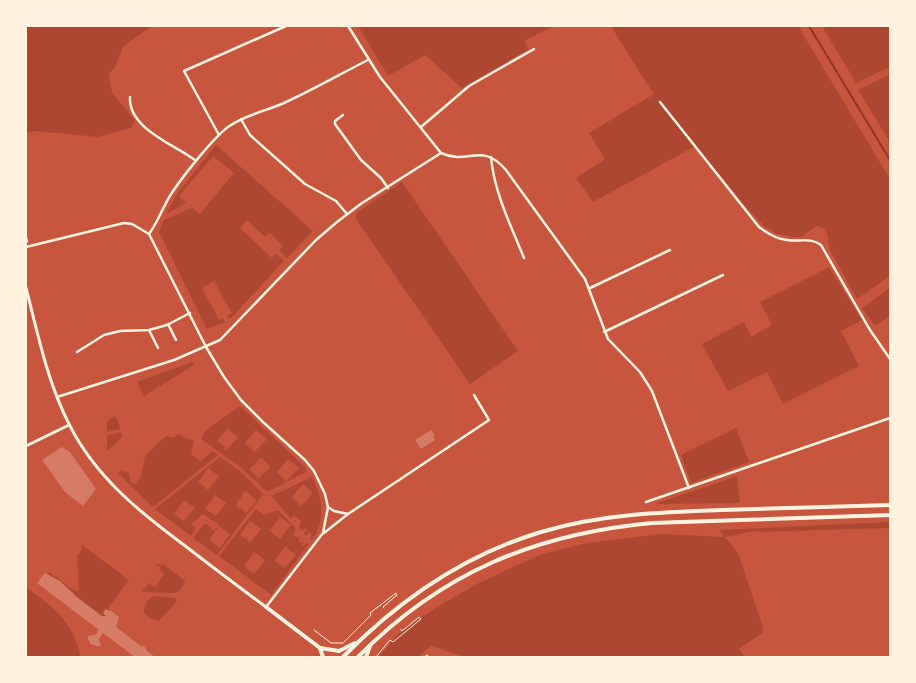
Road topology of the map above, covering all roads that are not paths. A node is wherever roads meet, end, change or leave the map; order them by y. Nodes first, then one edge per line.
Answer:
1 (286, 26) edge
2 (348, 26) edge
3 (534, 50) dead end
4 (368, 60) junction
5 (130, 97) dead end
6 (660, 102) dead end
7 (343, 115) dead end
8 (241, 119) junction
9 (421, 127) junction
10 (219, 135) junction
11 (441, 153) junction
12 (491, 156) junction
13 (196, 162) junction
14 (388, 188) junction
15 (347, 214) junction
16 (149, 234) junction
17 (27, 247) edge
18 (670, 250) dead end
19 (524, 258) dead end
20 (722, 275) dead end
21 (26, 288) edge
22 (590, 288) junction
23 (190, 313) junction
24 (168, 324) junction
25 (149, 330) junction
26 (604, 332) junction
27 (176, 340) dead end
28 (206, 347) junction
29 (158, 348) dead end
30 (77, 352) dead end
31 (890, 358) edge
32 (474, 395) dead end
33 (57, 398) junction
34 (890, 418) edge
35 (69, 425) junction
36 (26, 446) edge
37 (689, 488) junction
38 (646, 502) dead end
39 (890, 505) edge
40 (328, 507) junction
41 (348, 514) junction
42 (890, 515) edge
43 (323, 533) junction
44 (266, 607) junction
45 (363, 637) junction
46 (371, 644) junction
47 (320, 648) junction
48 (324, 657) edge
49 (343, 657) edge
50 (358, 657) edge
51 (366, 657) edge

1 - 10 street
2 - 4 street
3 - 9 street
4 - 8 street
4 - 9 street
5 - 13 street
6 - 31 street
7 - 14 street
8 - 10 street
8 - 15 street
9 - 11 street
10 - 13 street
11 - 12 street
11 - 14 street
12 - 19 street
12 - 22 street
13 - 16 street
14 - 15 street
15 - 28 street
16 - 17 street
16 - 23 street
18 - 22 street
20 - 26 street
21 - 33 street
22 - 26 street
23 - 24 street
23 - 28 street
24 - 25 street
24 - 27 street
25 - 29 street
25 - 30 street
26 - 37 street
28 - 33 street
28 - 40 street
32 - 41 street
33 - 35 street
34 - 37 street
35 - 36 street
35 - 44 street
37 - 38 street
39 - 45 main road
40 - 41 street
40 - 43 street
41 - 43 street
42 - 46 main road
43 - 44 street
44 - 47 main road
45 - 47 main road
45 - 49 main road
46 - 50 main road
46 - 51 main road
47 - 48 main road

